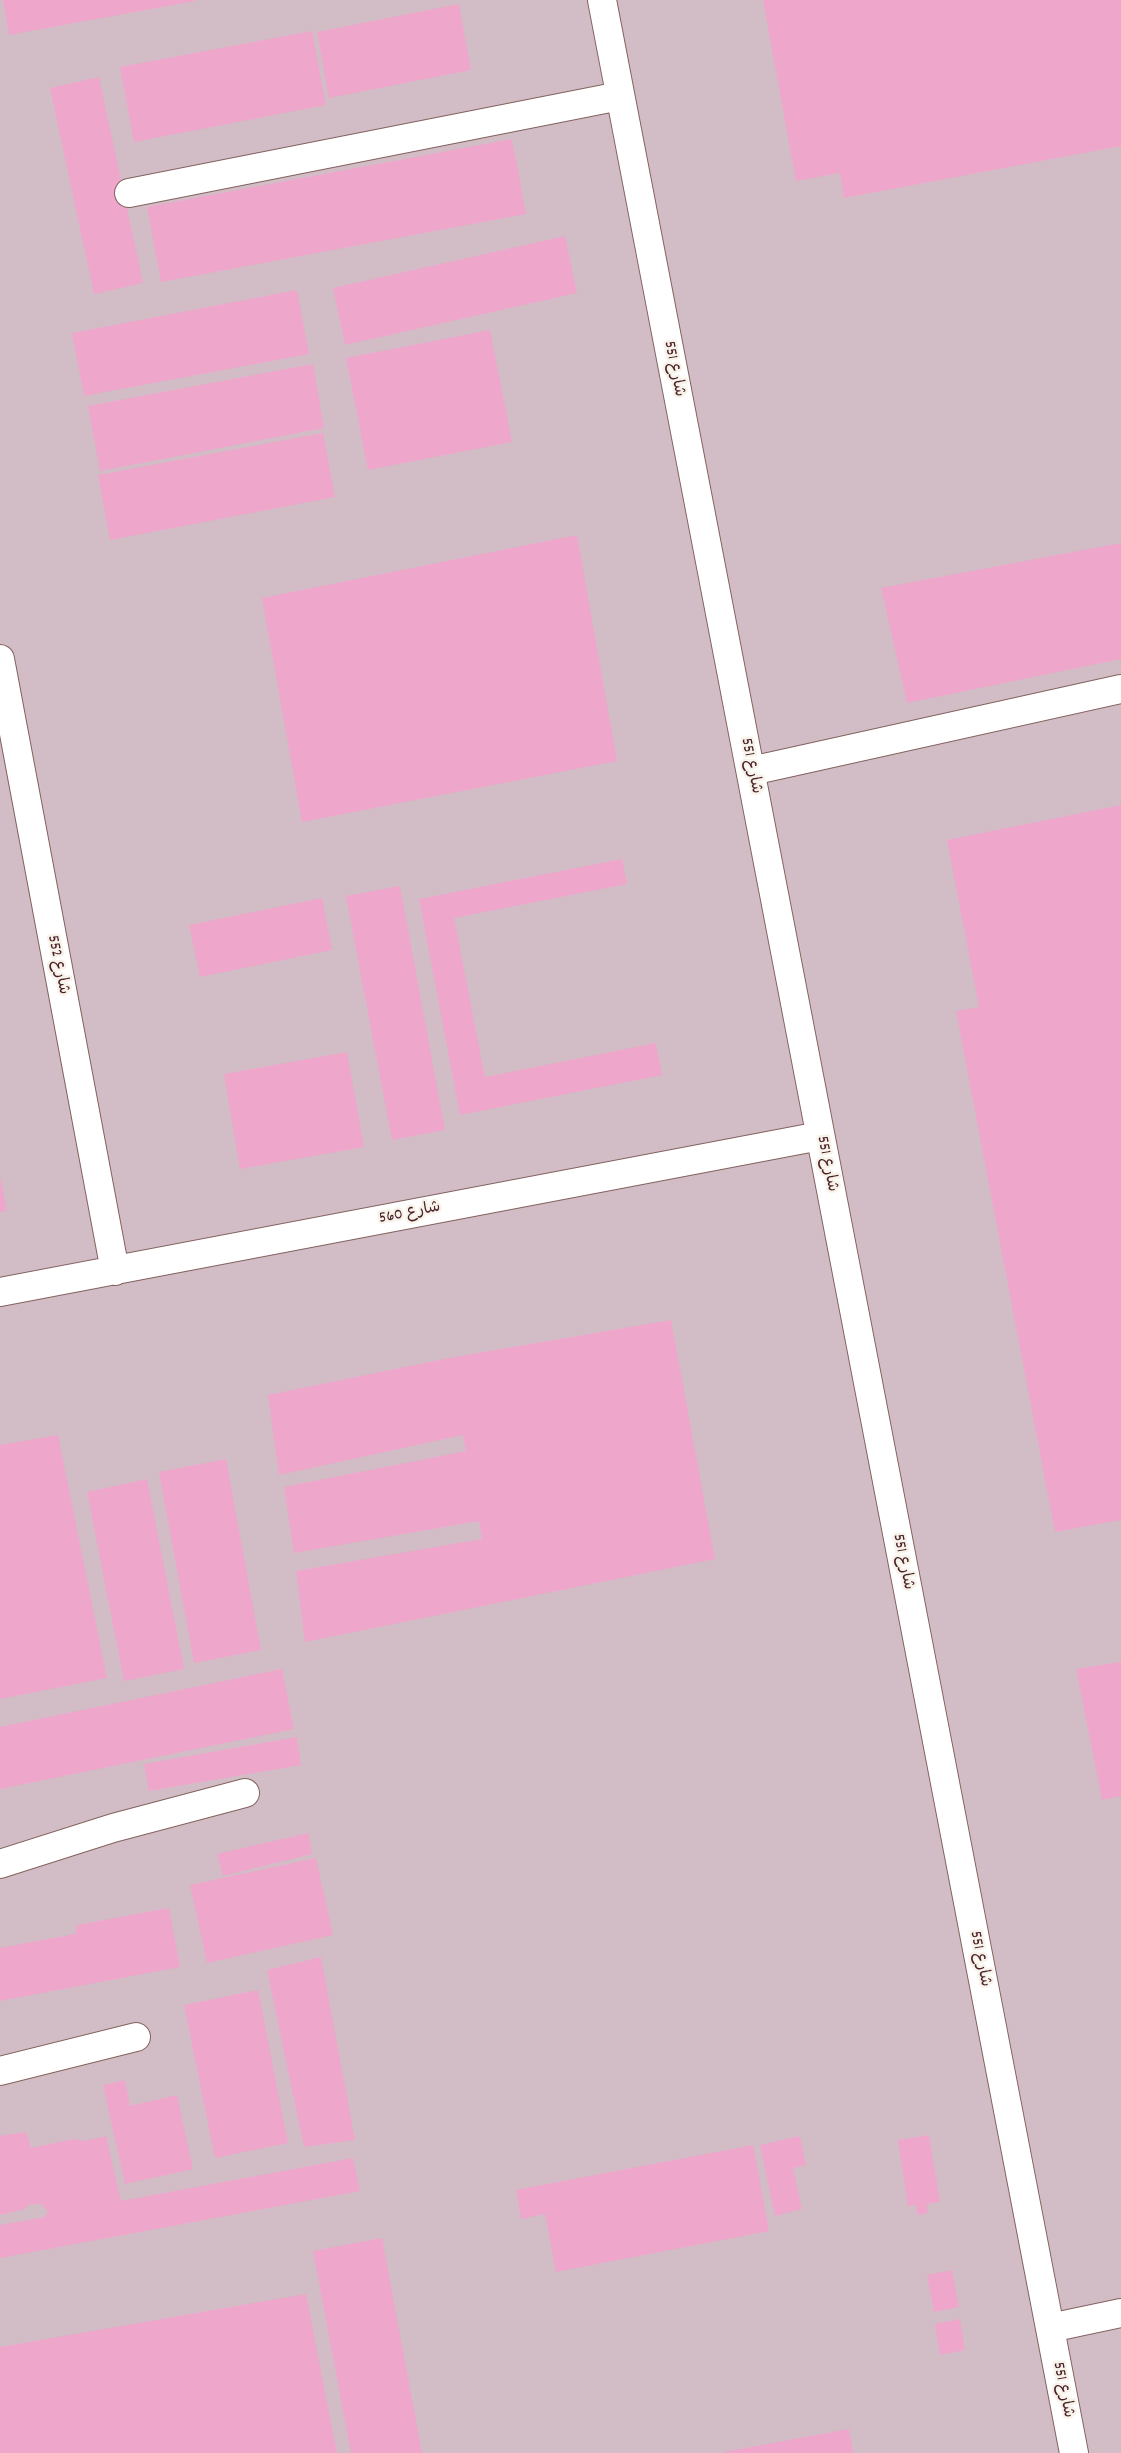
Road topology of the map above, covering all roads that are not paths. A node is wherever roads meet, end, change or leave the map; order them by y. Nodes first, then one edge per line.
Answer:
1 (602, 0) edge
2 (620, 96) junction
3 (129, 193) dead end
4 (0, 658) edge
5 (1121, 688) edge
6 (751, 771) junction
7 (820, 1136) junction
8 (115, 1271) junction
9 (0, 1292) edge
10 (245, 1792) dead end
11 (0, 1864) edge
12 (136, 2037) dead end
13 (0, 2071) edge
14 (1121, 2313) edge
15 (1050, 2328) junction
16 (1074, 2453) edge

1 - 2 street, شارع 551
2 - 3 street
2 - 6 street, شارع 551
4 - 8 street, شارع 552
5 - 6 street
6 - 7 street, شارع 551
7 - 8 street, شارع 560
7 - 15 street, شارع 551
8 - 9 street, شارع 560
10 - 11 street
12 - 13 street
14 - 15 street
15 - 16 street, شارع 551

